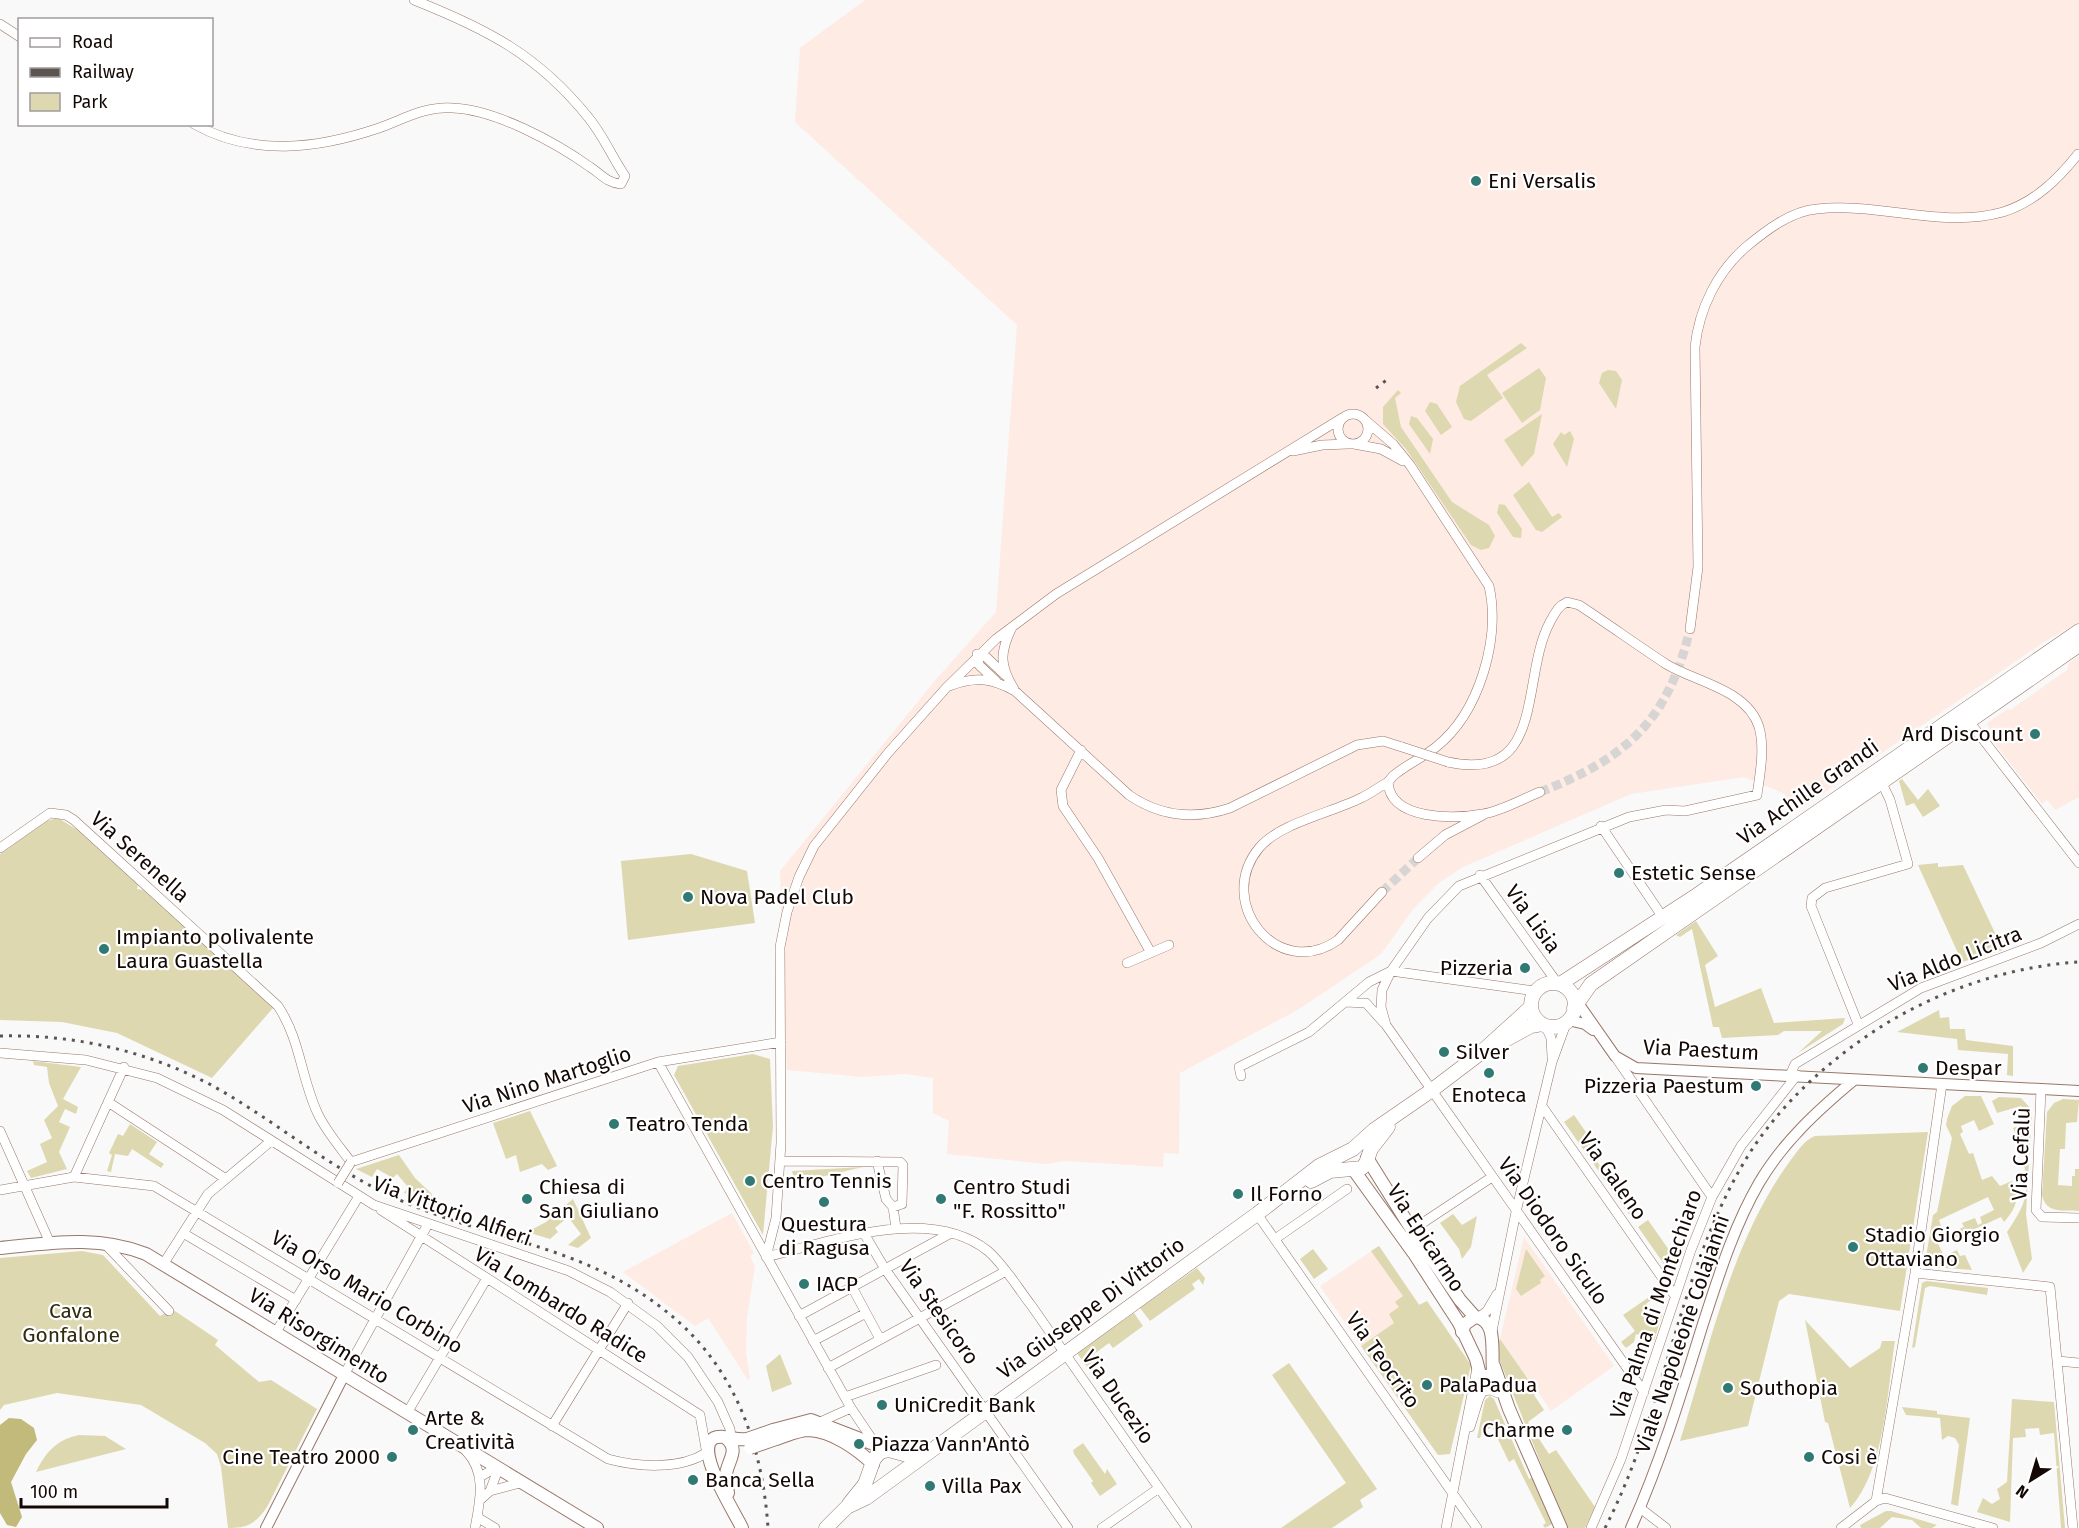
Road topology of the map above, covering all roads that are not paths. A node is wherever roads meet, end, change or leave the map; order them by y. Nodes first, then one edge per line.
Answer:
1 (414, 0) edge
2 (0, 24) edge
3 (18, 35) edge
4 (198, 126) edge
5 (2078, 154) edge
6 (1342, 418) junction
7 (1364, 419) junction
8 (1352, 444) junction
9 (1280, 456) junction
10 (1410, 465) junction
11 (1013, 625) junction
12 (1690, 629) tunnel mouth
13 (2079, 631) edge
14 (2079, 645) edge
15 (977, 654) junction
16 (1005, 675) junction
17 (996, 681) junction
18 (946, 688) junction
19 (1015, 691) junction
20 (1968, 720) junction
21 (1081, 750) junction
22 (1881, 781) junction
23 (1388, 782) junction
24 (1540, 792) tunnel mouth
25 (1485, 814) junction
26 (1601, 826) junction
27 (0, 848) edge
28 (1418, 858) tunnel mouth
29 (2079, 862) edge
30 (1480, 875) junction
31 (1382, 892) tunnel mouth
32 (1662, 916) junction
33 (2079, 924) edge
34 (1169, 945) dead end
35 (1151, 953) junction
36 (1127, 963) dead end
37 (1391, 971) junction
38 (1559, 984) junction
39 (1535, 991) junction
40 (1346, 1002) junction
41 (1531, 1007) junction
42 (1572, 1010) junction
43 (1858, 1024) junction
44 (1386, 1025) junction
45 (1544, 1025) junction
46 (1599, 1035) junction
47 (781, 1042) junction
48 (0, 1053) edge
49 (1478, 1055) junction
50 (1614, 1056) junction
51 (658, 1062) junction
52 (1552, 1062) junction
53 (124, 1067) junction
54 (1794, 1075) junction
55 (1240, 1076) dead end
56 (1854, 1080) junction
57 (1942, 1084) junction
58 (2041, 1089) junction
59 (1432, 1090) junction
60 (2079, 1091) edge
61 (108, 1102) junction
62 (1542, 1106) junction
63 (1396, 1117) junction
64 (0, 1131) edge
65 (271, 1141) junction
66 (1352, 1149) junction
67 (1367, 1158) junction
68 (780, 1161) junction
69 (877, 1161) junction
70 (351, 1162) junction
71 (1352, 1168) junction
72 (1492, 1176) junction
73 (74, 1177) junction
74 (226, 1179) junction
75 (338, 1183) junction
76 (24, 1185) junction
77 (1347, 1189) dead end
78 (0, 1190) edge
79 (359, 1196) junction
80 (1280, 1197) junction
81 (1712, 1197) junction
82 (374, 1205) junction
83 (893, 1208) junction
84 (197, 1210) junction
85 (1516, 1212) junction
86 (1257, 1214) junction
87 (2079, 1218) edge
88 (428, 1224) junction
89 (896, 1228) junction
90 (1412, 1230) junction
91 (445, 1231) junction
92 (183, 1233) junction
93 (951, 1233) junction
94 (865, 1234) junction
95 (421, 1238) junction
96 (1275, 1239) junction
97 (103, 1241) junction
98 (50, 1243) junction
99 (0, 1248) edge
100 (438, 1248) junction
101 (766, 1257) junction
102 (164, 1263) junction
103 (885, 1269) junction
104 (1006, 1271) junction
105 (1915, 1273) junction
106 (309, 1278) junction
107 (487, 1278) junction
108 (852, 1287) junction
109 (1501, 1287) junction
110 (1675, 1296) junction
111 (296, 1300) junction
112 (628, 1303) junction
113 (169, 1311) dead end
114 (866, 1313) junction
115 (799, 1316) junction
116 (919, 1317) junction
117 (376, 1318) junction
118 (1477, 1318) junction
119 (1492, 1330) junction
120 (276, 1332) junction
121 (1462, 1332) junction
122 (880, 1339) junction
123 (813, 1341) junction
124 (598, 1349) junction
125 (1065, 1353) junction
126 (440, 1357) junction
127 (1492, 1361) junction
128 (2058, 1361) junction
129 (2079, 1363) edge
130 (936, 1365) dead end
131 (828, 1368) junction
132 (344, 1375) junction
133 (1484, 1379) junction
134 (1644, 1392) junction
135 (847, 1402) junction
136 (986, 1409) junction
137 (1509, 1409) junction
138 (406, 1413) junction
139 (820, 1422) junction
140 (552, 1426) junction
141 (775, 1435) junction
142 (1466, 1438) junction
143 (731, 1447) junction
144 (464, 1448) junction
145 (886, 1449) junction
146 (926, 1453) junction
147 (707, 1454) junction
148 (873, 1466) junction
149 (495, 1468) junction
150 (894, 1476) junction
151 (480, 1477) junction
152 (520, 1483) junction
153 (1159, 1488) junction
154 (490, 1491) junction
155 (1453, 1492) junction
156 (480, 1500) junction
157 (1876, 1501) junction
158 (730, 1504) junction
159 (847, 1507) junction
160 (1640, 1508) junction
161 (477, 1517) junction
162 (266, 1528) edge
163 (475, 1528) edge
164 (495, 1528) edge
165 (597, 1528) edge
166 (741, 1528) edge
167 (828, 1528) edge
168 (1068, 1528) edge
169 (1102, 1528) edge
170 (1187, 1528) edge
171 (1446, 1528) edge
172 (1477, 1528) edge
173 (1561, 1528) edge
174 (1591, 1528) edge
175 (1631, 1528) edge
176 (1666, 1528) edge
177 (1840, 1528) edge
178 (1993, 1528) edge
179 (2073, 1528) edge

1 - 4 street
2 - 3 street
5 - 12 street
6 - 7 street
6 - 8 street
6 - 9 street
7 - 8 street
7 - 10 street
8 - 9 street
8 - 10 street
9 - 11 street
10 - 23 street
11 - 15 street
11 - 16 street
13 - 32 main road, Via Achille Grandi
14 - 20 main road, Via Achille Grandi
15 - 16 street
15 - 17 street
15 - 18 street
16 - 19 street
17 - 18 street
17 - 19 street
18 - 47 street
19 - 21 street
20 - 22 main road, Via Achille Grandi
20 - 29 street
21 - 26 street, bridge
21 - 35 street
22 - 42 main road, Via Achille Grandi
22 - 43 street
23 - 25 street
23 - 31 street
24 - 25 street
25 - 28 street
26 - 30 street
26 - 32 street
27 - 70 street, Via Serenella
30 - 37 street
30 - 38 street, Via Lisia
32 - 38 main road, Via Achille Grandi
33 - 43 street, Via Aldo Licitra
34 - 35 street
35 - 36 street
37 - 39 street
37 - 40 street
37 - 44 street
38 - 39 main road
38 - 42 main road
39 - 41 main road
40 - 44 street, Via Diodoro Siculo
40 - 55 street
41 - 45 main road
41 - 49 main road
42 - 45 main road
42 - 46 street, Via Paestum
42 - 46 street
42 - 52 street
43 - 54 street, Via Aldo Licitra
44 - 59 street, Via Diodoro Siculo
45 - 49 main road
45 - 52 street
46 - 50 street, Via Paestum
47 - 51 street, Via Nino Martoglio
47 - 68 street
48 - 53 street, Via Vittorio Alfieri
49 - 59 main road
50 - 54 street, Via Paestum
50 - 81 street
51 - 70 street, Via Nino Martoglio
51 - 101 street
52 - 62 street
53 - 61 street
53 - 65 street, Via Vittorio Alfieri
54 - 56 street, Via Paestum
54 - 81 street, Via Palma di Montechiaro
56 - 57 street, Via Paestum
56 - 160 street, Viale Napoleone Colajanni
57 - 58 street, Via Paestum
57 - 105 street
58 - 60 street, Via Paestum
58 - 87 street, Via Cefalù
59 - 63 main road
59 - 72 street, Via Diodoro Siculo
61 - 73 street
61 - 74 street
62 - 85 street
62 - 110 street, Via Galeno
63 - 66 main road
63 - 67 main road
64 - 76 street
65 - 74 street
65 - 75 street, Via Vittorio Alfieri
66 - 67 main road
66 - 71 main road
66 - 80 main road
67 - 71 main road
67 - 90 main road, Via Epicarmo
68 - 69 street
68 - 101 street
69 - 83 street
69 - 83 street
70 - 75 street, bridge
71 - 80 main road
71 - 121 main road, Via Epicarmo
72 - 85 street, Via Diodoro Siculo
72 - 90 street
73 - 76 street, Via Orso Mario Corbino
73 - 84 street, Via Orso Mario Corbino
74 - 84 street
75 - 79 street, Via Vittorio Alfieri
76 - 78 street, Via Orso Mario Corbino
76 - 98 street
77 - 96 street
79 - 82 street, Via Vittorio Alfieri
79 - 106 street
80 - 86 main road, Via Giuseppe Di Vittorio
81 - 110 street, Via Palma di Montechiaro
82 - 88 street, Via Vittorio Alfieri
82 - 95 street, Via Lombardo Radice
83 - 89 street
84 - 92 street
84 - 106 street, Via Orso Mario Corbino
85 - 109 street
85 - 134 street, Via Diodoro Siculo
86 - 96 street, Via Teocrito
86 - 125 main road, Via Giuseppe Di Vittorio
88 - 91 street, Via Vittorio Alfieri
88 - 95 street
89 - 93 street, Via Ducezio
89 - 94 street, Via Ducezio
90 - 118 main road, Via Epicarmo
91 - 100 street
91 - 112 street, Via Vittorio Alfieri
92 - 102 street
92 - 111 street
93 - 103 street
93 - 104 street, Via Ducezio
94 - 101 street, Via Ducezio
94 - 103 street, Via Stesicoro
95 - 100 street, Via Lombardo Radice
95 - 117 street
96 - 155 street, Via Teocrito
97 - 98 main road, Via Risorgimento
97 - 102 main road, Via Risorgimento
97 - 113 street
98 - 99 main road, Via Risorgimento
100 - 107 street, Via Lombardo Radice
101 - 115 street
102 - 120 main road, Via Risorgimento
103 - 108 street
103 - 116 street, Via Stesicoro
104 - 116 street
104 - 125 street, Via Ducezio
105 - 128 street
105 - 157 street
106 - 111 street
106 - 117 street, Via Orso Mario Corbino
107 - 124 street, Via Lombardo Radice
107 - 126 street
108 - 114 street
108 - 115 street
109 - 118 street
109 - 119 street
110 - 134 street, Via Palma di Montechiaro
111 - 120 street
112 - 124 street
112 - 143 street, Via Vittorio Alfieri
114 - 122 street
114 - 123 street
115 - 123 street
116 - 122 street
116 - 136 street, Via Stesicoro
117 - 126 street, Via Orso Mario Corbino
117 - 132 street
118 - 119 main road, Via Epicarmo
118 - 121 main road
119 - 127 main road
120 - 132 main road, Via Risorgimento
121 - 133 main road, Via Epicarmo
122 - 131 street
123 - 131 street
124 - 140 street
124 - 147 street, Via Lombardo Radice
125 - 136 main road, Via Giuseppe Di Vittorio
125 - 153 street, Via Ducezio
126 - 138 street
126 - 140 street, Via Orso Mario Corbino
127 - 133 main road
127 - 137 main road
128 - 129 street
128 - 179 street
130 - 135 street
131 - 135 street
132 - 138 main road, Via Risorgimento
132 - 162 street
133 - 137 main road, Via Epicarmo
133 - 142 street
133 - 142 street
134 - 174 street, Via Palma di Montechiaro
135 - 139 street
135 - 145 street
136 - 146 main road, Via Giuseppe Di Vittorio
136 - 168 street, Via Stesicoro
137 - 173 main road
138 - 144 main road, Via Risorgimento
139 - 141 main road
139 - 145 main road
140 - 147 street, Via Orso Mario Corbino
141 - 143 main road, bridge
141 - 148 main road
142 - 155 street
143 - 147 main road
143 - 147 main road
143 - 158 main road
144 - 149 main road, Via Risorgimento
144 - 151 street
145 - 146 main road
145 - 148 main road
145 - 150 main road
146 - 150 main road, Via Giuseppe Di Vittorio
147 - 158 main road
148 - 150 main road
148 - 159 main road
149 - 151 street
149 - 152 main road, Via Risorgimento
149 - 154 street
150 - 159 main road, Via Giuseppe Di Vittorio
151 - 156 street
152 - 154 street
152 - 165 main road, Via Risorgimento
153 - 169 street
153 - 170 street, Via Ducezio
154 - 156 street
155 - 171 street
155 - 172 street, Via Teocrito
156 - 161 street
157 - 177 street
157 - 178 street
158 - 166 main road
159 - 167 main road
160 - 175 street, Viale Napoleone Colajanni
160 - 176 street
161 - 163 street
161 - 164 street

